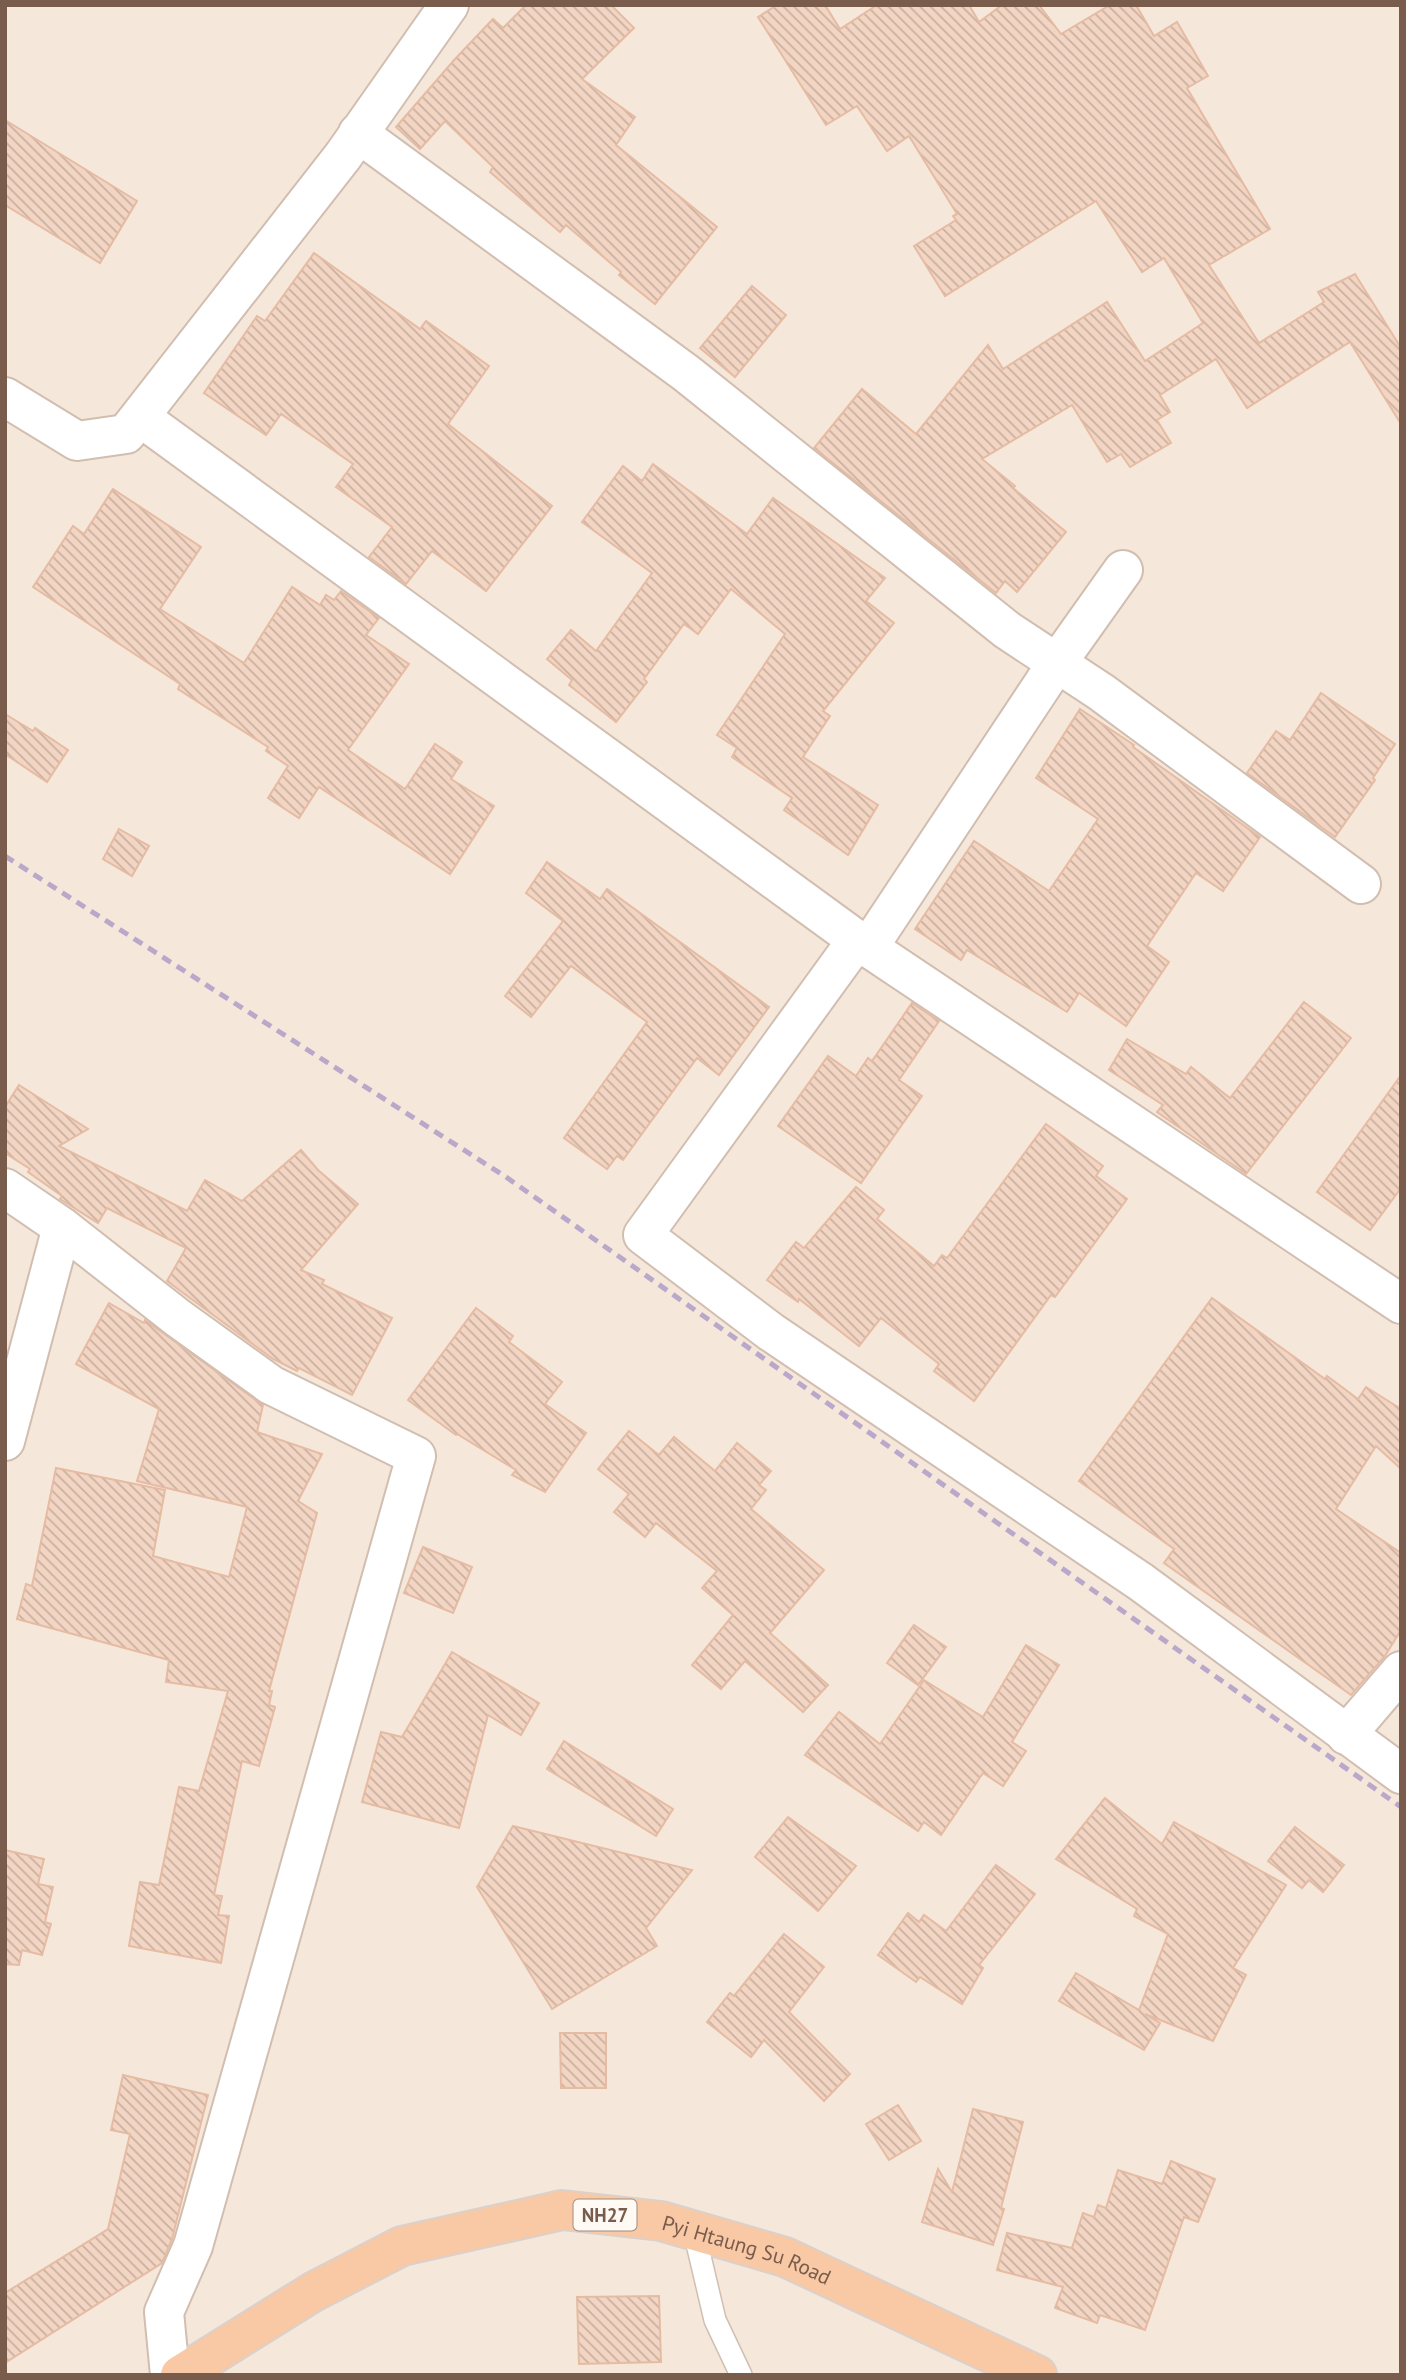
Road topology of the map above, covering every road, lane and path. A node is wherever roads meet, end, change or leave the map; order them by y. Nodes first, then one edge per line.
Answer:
1 (449, 5) edge
2 (358, 133) junction
3 (5, 397) edge
4 (140, 417) junction
5 (1122, 570) dead end
6 (1057, 663) junction
7 (1361, 884) dead end
8 (863, 944) junction
9 (5, 1188) edge
10 (62, 1227) junction
11 (1401, 1304) edge
12 (5, 1441) edge
13 (1401, 1671) edge
14 (1346, 1735) junction
15 (1401, 1774) edge
16 (694, 2231) junction
17 (170, 2375) edge
18 (180, 2375) edge
19 (741, 2375) edge
20 (1037, 2375) edge

1 - 2 street
2 - 4 street
2 - 6 street
3 - 4 street
4 - 8 street
5 - 6 street
6 - 7 street
6 - 8 street
8 - 11 street
8 - 14 street
9 - 10 street
10 - 12 street
10 - 17 street
13 - 14 street
14 - 15 street
16 - 18 highway, Pyi Htaung Su Road / NH27
16 - 19 lane
16 - 20 highway, Pyi Htaung Su Road / NH27

